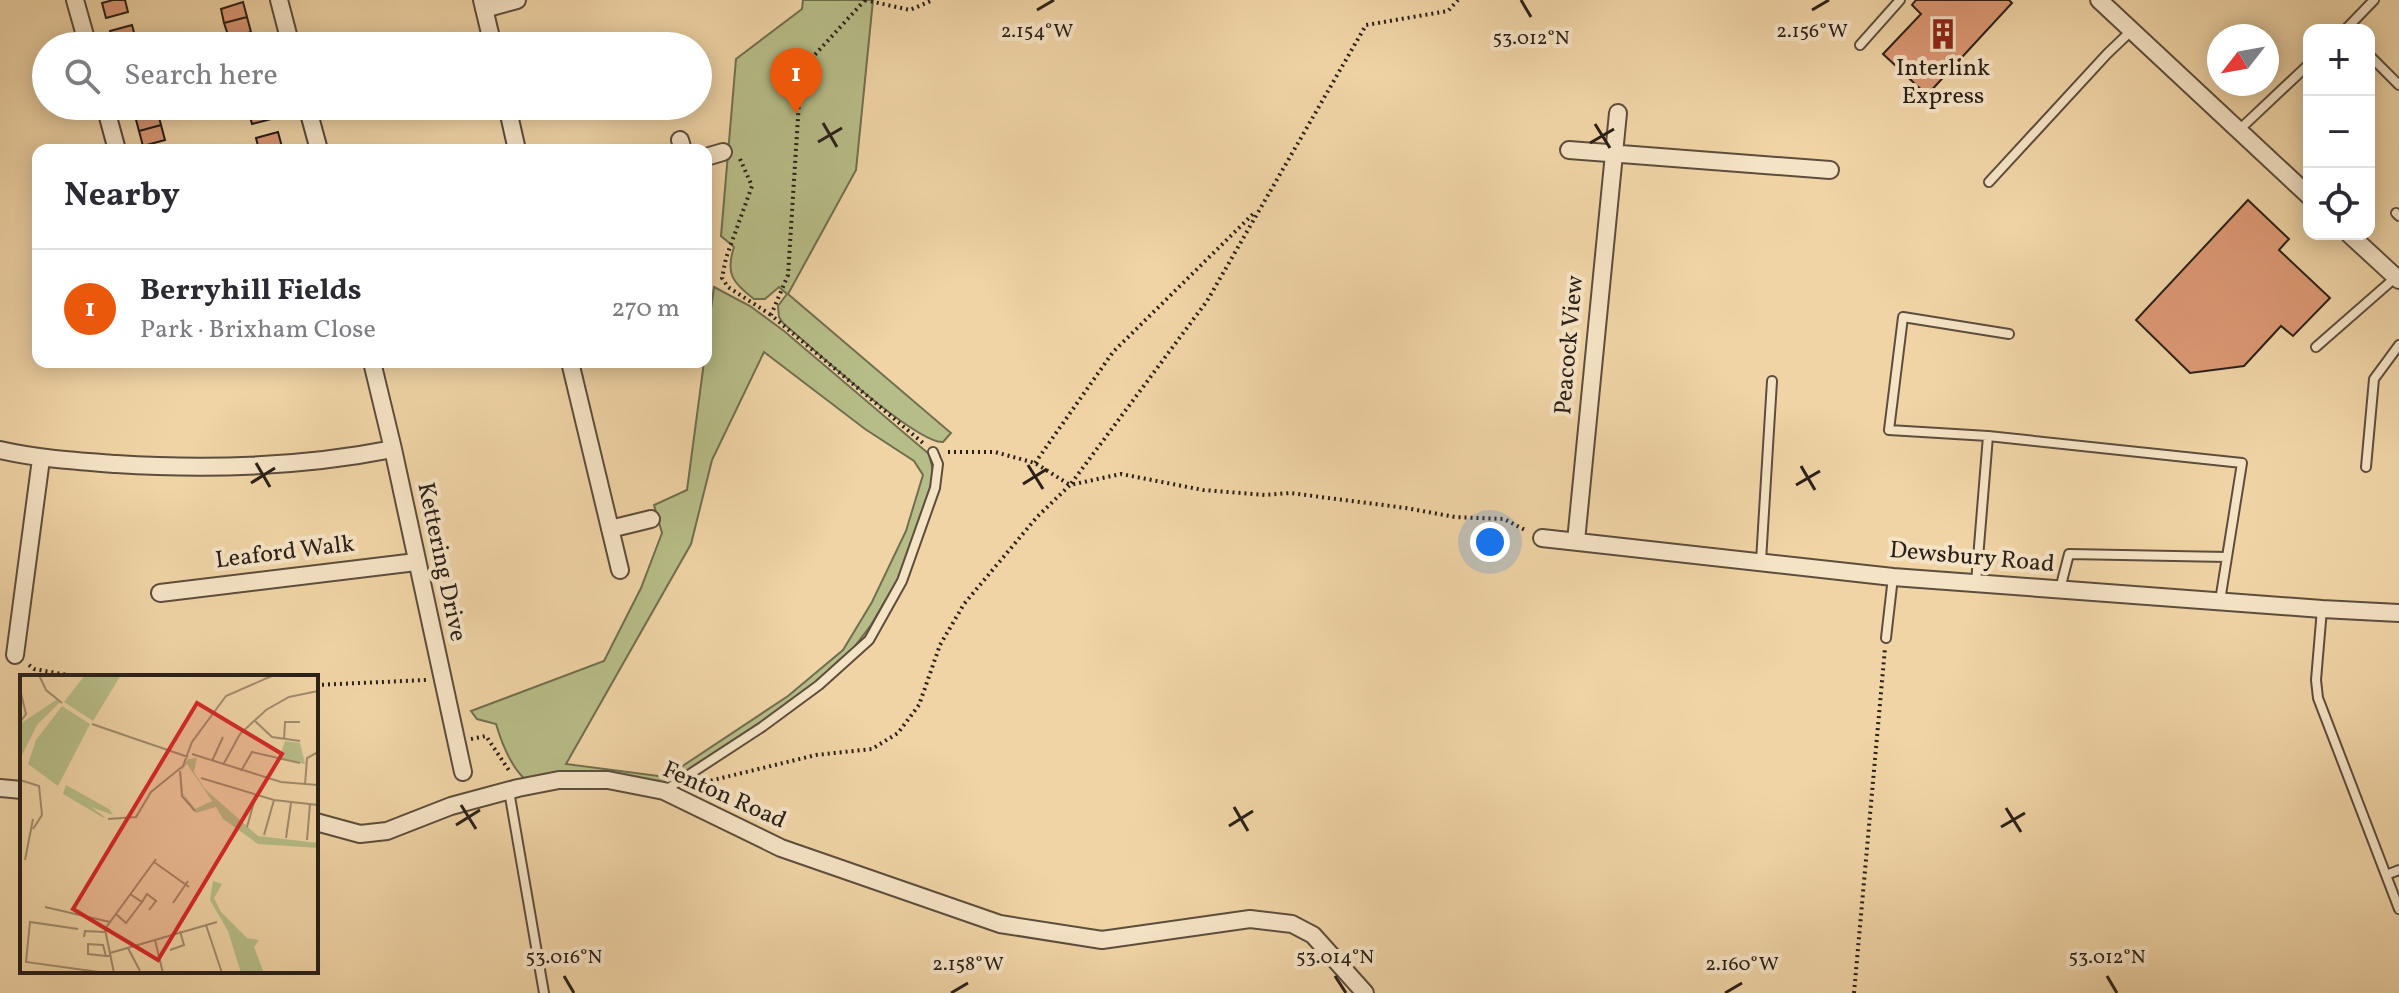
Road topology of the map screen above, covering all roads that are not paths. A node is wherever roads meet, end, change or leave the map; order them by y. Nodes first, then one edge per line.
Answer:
1 (75, 0) edge
2 (279, 0) edge
3 (517, 0) edge
4 (1900, 0) edge
5 (2099, 0) edge
6 (2374, 0) edge
7 (483, 4) edge
8 (2351, 24) edge
9 (2131, 31) junction
10 (84, 32) edge
11 (287, 32) edge
12 (490, 32) edge
13 (1860, 45) dead end
14 (2375, 61) edge
15 (2303, 70) edge
16 (2399, 85) edge
17 (1618, 113) dead end
18 (109, 120) edge
19 (311, 120) edge
20 (510, 120) edge
21 (2239, 130) junction
22 (115, 144) edge
23 (317, 144) edge
24 (516, 144) edge
25 (1569, 150) dead end
26 (1613, 153) junction
27 (1830, 170) dead end
28 (1989, 182) dead end
29 (2303, 190) edge
30 (2355, 240) edge
31 (2397, 279) edge
32 (2009, 334) dead end
33 (2399, 345) edge
34 (2316, 347) dead end
35 (373, 368) edge
36 (571, 368) edge
37 (1772, 381) dead end
38 (1988, 436) junction
39 (393, 449) junction
40 (0, 450) edge
41 (933, 452) road end
42 (41, 459) junction
43 (2366, 467) dead end
44 (651, 519) dead end
45 (610, 529) junction
46 (1542, 538) road end
47 (1576, 541) junction
48 (2227, 557) junction
49 (1761, 561) junction
50 (416, 562) junction
51 (620, 570) dead end
52 (1893, 577) junction
53 (1976, 583) junction
54 (2060, 589) junction
55 (160, 593) dead end
56 (2220, 602) junction
57 (2322, 609) junction
58 (2399, 613) edge
59 (1886, 638) road end
60 (15, 655) road end
61 (463, 772) dead end
62 (0, 788) edge
63 (20, 790) edge
64 (514, 790) junction
65 (664, 791) junction
66 (318, 823) edge
67 (2399, 870) edge
68 (2386, 875) junction
69 (2399, 909) edge
70 (544, 993) edge
71 (1365, 993) edge

1 - 10 street
2 - 11 street
3 - 7 street
4 - 13 lane
5 - 9 street
6 - 8 lane
7 - 12 street
9 - 21 street
9 - 28 lane
14 - 16 lane
15 - 21 lane
17 - 26 street, Peacock View
18 - 22 street
19 - 23 street
20 - 24 street
21 - 29 street
25 - 26 street
26 - 27 street
26 - 47 street, Peacock View
30 - 31 street
31 - 34 lane
32 - 38 lane
33 - 43 lane
35 - 39 street, Kettering Drive
36 - 45 street
37 - 49 lane
38 - 48 lane
38 - 53 lane
39 - 42 street
39 - 50 street, Kettering Drive
40 - 42 street
41 - 65 lane
42 - 60 street
44 - 45 street
45 - 51 street
46 - 47 street, Dewsbury Road
47 - 49 street, Dewsbury Road
48 - 54 lane
48 - 56 lane
49 - 52 street, Dewsbury Road
50 - 55 street, Leaford Walk
50 - 61 street, Kettering Drive
52 - 53 street, Dewsbury Road
52 - 59 lane
53 - 54 street, Dewsbury Road
54 - 56 street, Dewsbury Road
56 - 57 street, Dewsbury Road
57 - 58 street, Dewsbury Road
57 - 68 lane
62 - 63 street
64 - 65 street, Fenton Road
64 - 66 street, Fenton Road
64 - 70 lane
65 - 71 street, Fenton Road
67 - 68 lane
68 - 69 lane

